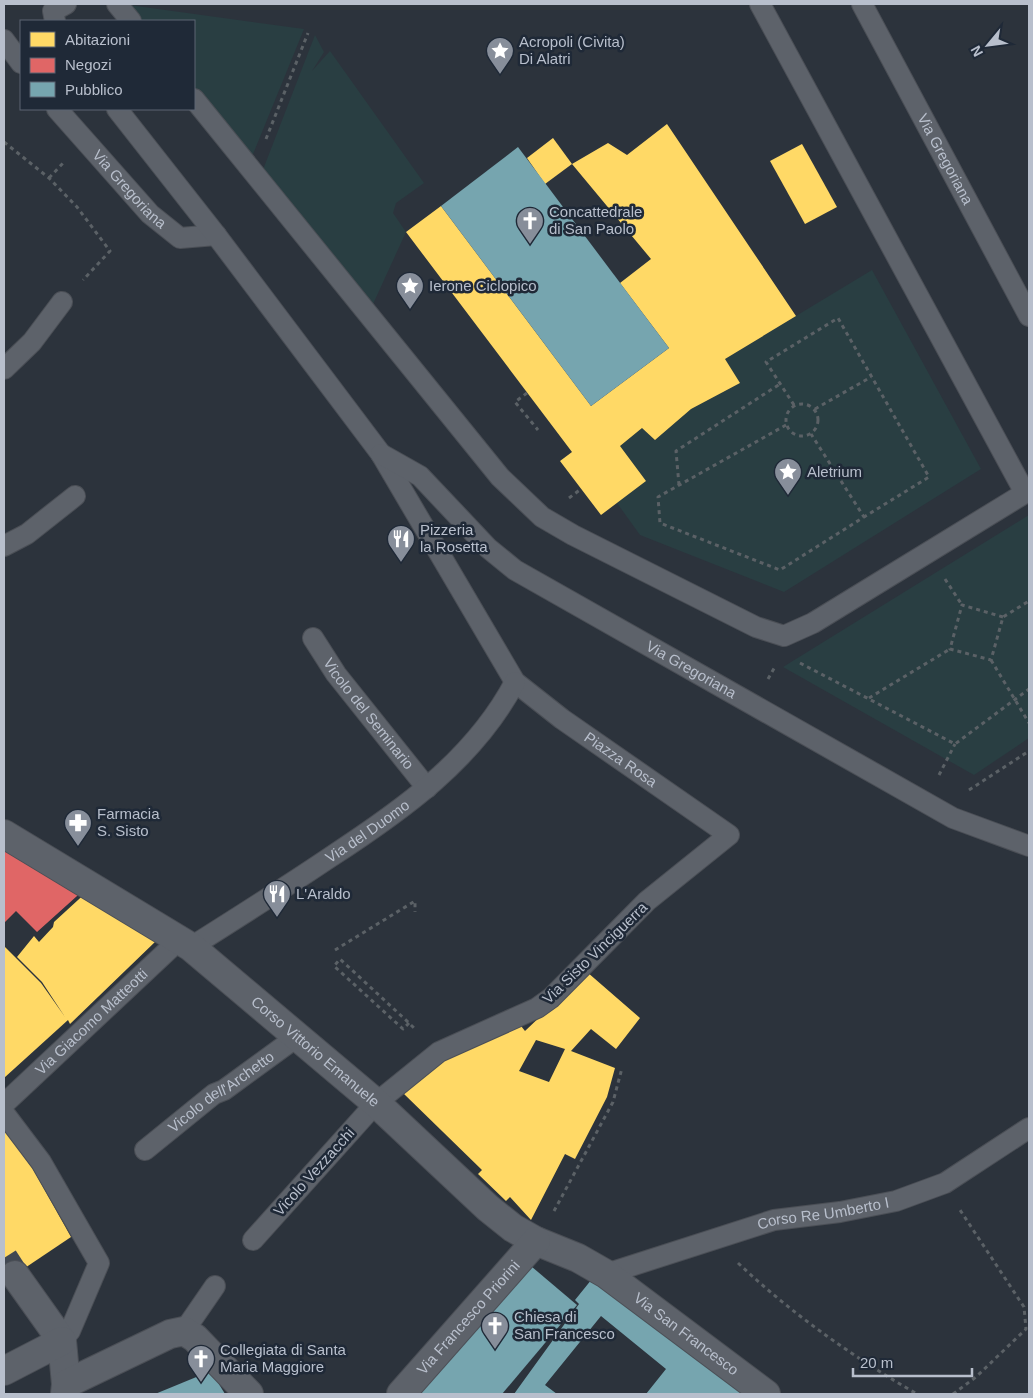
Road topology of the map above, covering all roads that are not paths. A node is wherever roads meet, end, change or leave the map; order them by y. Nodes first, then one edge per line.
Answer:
1 (66, 4) edge
2 (117, 4) edge
3 (760, 4) edge
4 (862, 4) edge
5 (55, 20) edge
6 (130, 20) edge
7 (4, 40) edge
8 (20, 62) edge
9 (195, 100) edge
10 (118, 110) edge
11 (61, 122) edge
12 (216, 235) junction
13 (62, 302) road end
14 (1029, 316) edge
15 (4, 369) edge
16 (380, 454) junction
17 (75, 496) dead end
18 (4, 546) edge
19 (313, 638) dead end
20 (515, 682) junction
21 (428, 788) junction
22 (729, 835) joint
23 (9, 837) edge
24 (1029, 846) edge
25 (185, 944) junction
26 (298, 1036) junction
27 (376, 1103) junction
28 (4, 1104) edge
29 (4, 1113) edge
30 (1029, 1128) edge
31 (146, 1150) dead end
32 (253, 1240) dead end
33 (536, 1241) junction
34 (606, 1274) junction
35 (15, 1275) tunnel mouth
36 (215, 1286) dead end
37 (184, 1331) junction
38 (62, 1342) junction
39 (4, 1371) edge
40 (66, 1389) edge
41 (249, 1394) edge
42 (401, 1394) edge
43 (766, 1394) edge

1 - 5 lane
2 - 6 lane
3 - 9 lane
4 - 14 lane, Via Gregoriana
7 - 8 lane
10 - 12 lane
11 - 12 lane, Via Gregoriana
12 - 16 lane
13 - 15 lane
16 - 20 lane
16 - 24 lane, Via Gregoriana
17 - 18 lane
19 - 21 lane, Vicolo del Seminario
20 - 21 lane, Via del Duomo
20 - 22 lane, Piazza Rosa
21 - 25 lane, Via del Duomo
22 - 27 lane, Via Sisto Vinciguerra
23 - 25 street, Corso Vittorio Emanuele
25 - 26 street, Corso Vittorio Emanuele
25 - 28 lane, Via Giacomo Matteotti
26 - 27 street, Corso Vittorio Emanuele
26 - 31 lane, Vicolo dell'Archetto
27 - 32 lane, Vicolo Vezzacchi
27 - 33 street, Corso Vittorio Emanuele
29 - 38 lane
30 - 34 lane, Corso Re Umberto I
33 - 34 street, Corso Vittorio Emanuele
33 - 42 street, Via Francesco Priorini
34 - 43 street, Via San Francesco
35 - 38 street
36 - 37 lane
37 - 40 street
37 - 41 street
38 - 39 street
38 - 40 street

